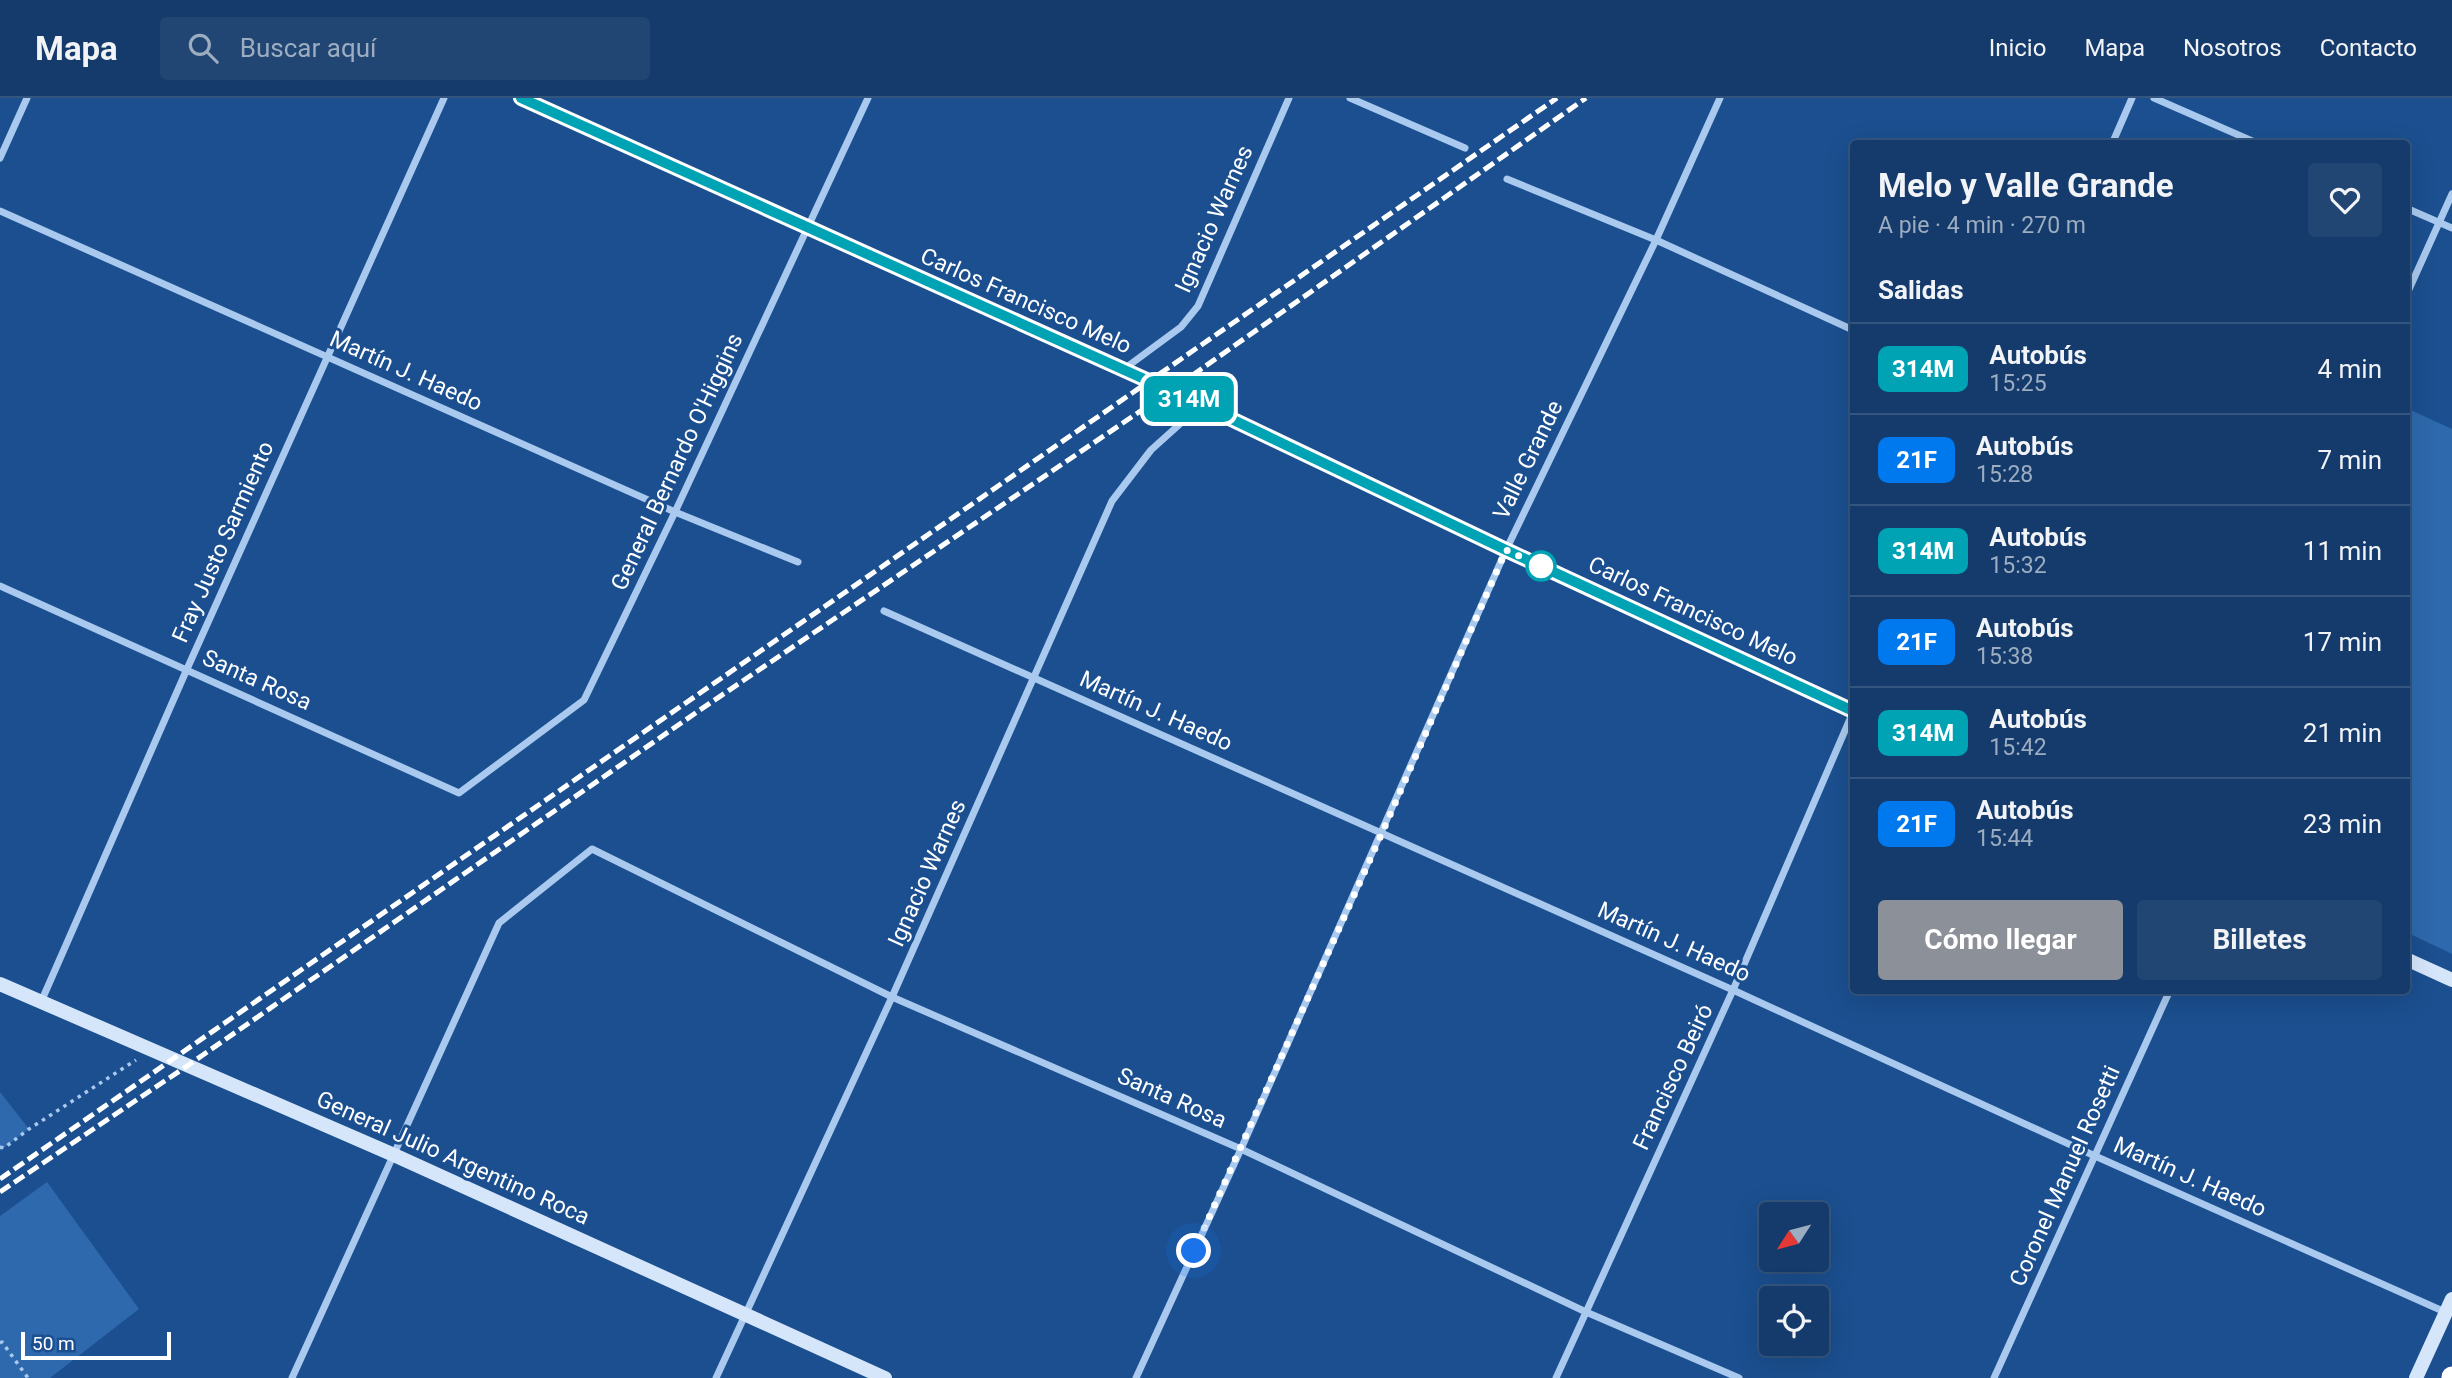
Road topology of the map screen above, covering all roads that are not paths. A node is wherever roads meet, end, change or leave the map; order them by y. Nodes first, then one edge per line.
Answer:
1 (27, 98) edge
2 (444, 98) edge
3 (521, 98) edge
4 (868, 98) edge
5 (1289, 98) edge
6 (1350, 98) edge
7 (1720, 98) edge
8 (2132, 98) edge
9 (2154, 98) edge
10 (2114, 140) edge
11 (2250, 140) edge
12 (1465, 148) dead end
13 (0, 158) edge
14 (1507, 179) dead end
15 (2452, 194) edge
16 (2410, 210) edge
17 (0, 211) edge
18 (2440, 222) junction
19 (808, 228) junction
20 (2452, 228) edge
21 (1656, 240) junction
22 (2410, 287) edge
23 (1850, 329) edge
24 (327, 357) junction
25 (1124, 369) junction
26 (1202, 405) junction
27 (675, 512) junction
28 (1506, 550) junction
29 (798, 562) dead end
30 (0, 586) edge
31 (884, 611) dead end
32 (187, 669) junction
33 (1035, 679) junction
34 (1850, 710) edge
35 (1850, 718) edge
36 (458, 793) joint
37 (1382, 833) junction
38 (2410, 961) edge
39 (2452, 980) edge
40 (0, 984) edge
41 (1733, 990) junction
42 (2168, 994) edge
43 (892, 997) junction
44 (41, 1002) junction
45 (1241, 1149) junction
46 (394, 1155) junction
47 (2095, 1156) junction
48 (2449, 1306) edge
49 (1586, 1312) junction
50 (744, 1315) junction
51 (292, 1378) edge
52 (716, 1378) edge
53 (885, 1378) edge
54 (1136, 1378) edge
55 (1556, 1378) edge
56 (1738, 1378) edge
57 (1994, 1378) edge
58 (2416, 1378) edge

1 - 13 street
2 - 24 street, Fray Justo Sarmiento
3 - 19 street, Carlos Francisco Melo
4 - 19 street, General Bernardo O'Higgins
5 - 25 street, Ignacio Warnes
6 - 12 street
7 - 21 street, Valle Grande
8 - 10 street
9 - 11 street
14 - 21 street
15 - 18 street
16 - 18 street
17 - 24 street, Martín J. Haedo
18 - 20 street
18 - 22 street
19 - 25 street, Carlos Francisco Melo
19 - 27 street, General Bernardo O'Higgins
21 - 23 street
21 - 28 street, Valle Grande
24 - 27 street, Martín J. Haedo
24 - 32 street, Fray Justo Sarmiento
25 - 26 street, Carlos Francisco Melo
26 - 28 street, Carlos Francisco Melo
26 - 33 street, Ignacio Warnes
27 - 29 street, Martín J. Haedo
27 - 36 street, General Bernardo O'Higgins
28 - 34 street, Carlos Francisco Melo
28 - 37 street, Valle Grande
30 - 32 street, Santa Rosa
31 - 33 street, Martín J. Haedo
32 - 36 street, Santa Rosa
32 - 44 street, Fray Justo Sarmiento
33 - 37 street, Martín J. Haedo
33 - 43 street, Ignacio Warnes
35 - 41 street, Francisco Beiró
37 - 41 street, Martín J. Haedo
37 - 45 street, Valle Grande
38 - 39 street
40 - 44 street, General Julio Argentino Roca
41 - 47 street, Martín J. Haedo
41 - 49 street, Francisco Beiró
42 - 47 street, Coronel Manuel Rosetti
43 - 45 street, Santa Rosa
43 - 46 street, Santa Rosa
43 - 50 street, Ignacio Warnes
44 - 46 street, General Julio Argentino Roca
45 - 49 street, Santa Rosa
45 - 54 street, Valle Grande
46 - 50 street, General Julio Argentino Roca
46 - 51 street
47 - 48 street, Martín J. Haedo
47 - 57 street, Coronel Manuel Rosetti
48 - 58 street
49 - 55 street, Francisco Beiró
49 - 56 street, Santa Rosa
50 - 52 street, Ignacio Warnes
50 - 53 street, General Julio Argentino Roca

